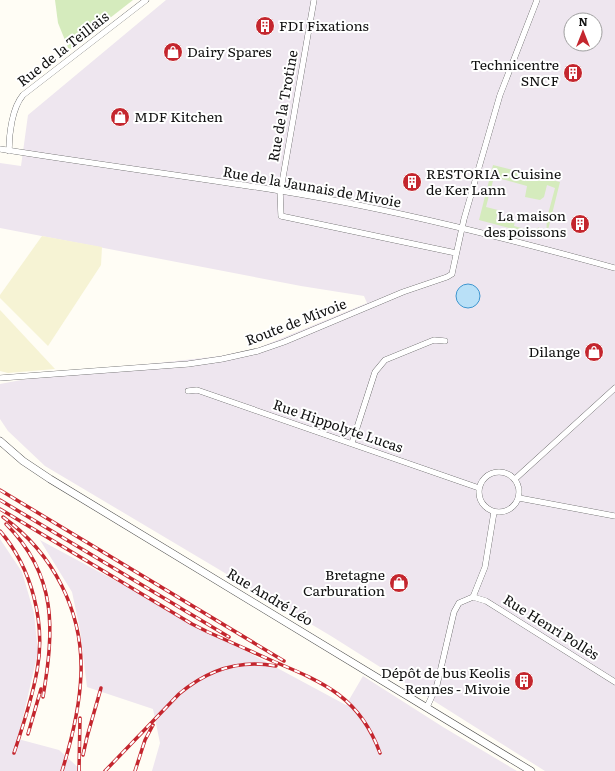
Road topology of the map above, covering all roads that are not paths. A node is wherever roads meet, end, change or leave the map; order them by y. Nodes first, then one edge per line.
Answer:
1 (146, 0) edge
2 (314, 0) edge
3 (537, 0) edge
4 (0, 149) edge
5 (8, 151) junction
6 (280, 190) junction
7 (462, 229) junction
8 (456, 253) junction
9 (615, 268) edge
10 (445, 341) dead end
11 (0, 378) edge
12 (615, 388) edge
13 (188, 391) dead end
14 (0, 441) edge
15 (352, 444) junction
16 (514, 479) junction
17 (479, 488) junction
18 (519, 498) junction
19 (494, 512) junction
20 (615, 516) edge
21 (473, 597) junction
22 (615, 682) edge
23 (427, 707) junction
24 (531, 771) edge

1 - 5 street, Rue de la Teillais
2 - 6 street, Rue de la Trotine
3 - 7 street, Route de Mivoie
4 - 5 street, Rue de la Jaunais de Mivoie
5 - 6 street, Rue de la Jaunais de Mivoie
6 - 7 street, Rue de la Jaunais de Mivoie
6 - 8 street, Rue de la Trotine
7 - 8 street, Route de Mivoie
7 - 9 street, Rue de la Jaunais de Mivoie
8 - 11 street, Route de Mivoie
10 - 15 street
12 - 16 street
13 - 15 street, Rue Hippolyte Lucas
14 - 23 street, Rue André Léo
15 - 17 street, Rue Hippolyte Lucas
16 - 17 street
16 - 18 street
17 - 19 street
18 - 19 street
18 - 20 street
19 - 21 street
21 - 22 street, Rue Henri Pollès
21 - 23 street
23 - 24 street, Rue André Léo

